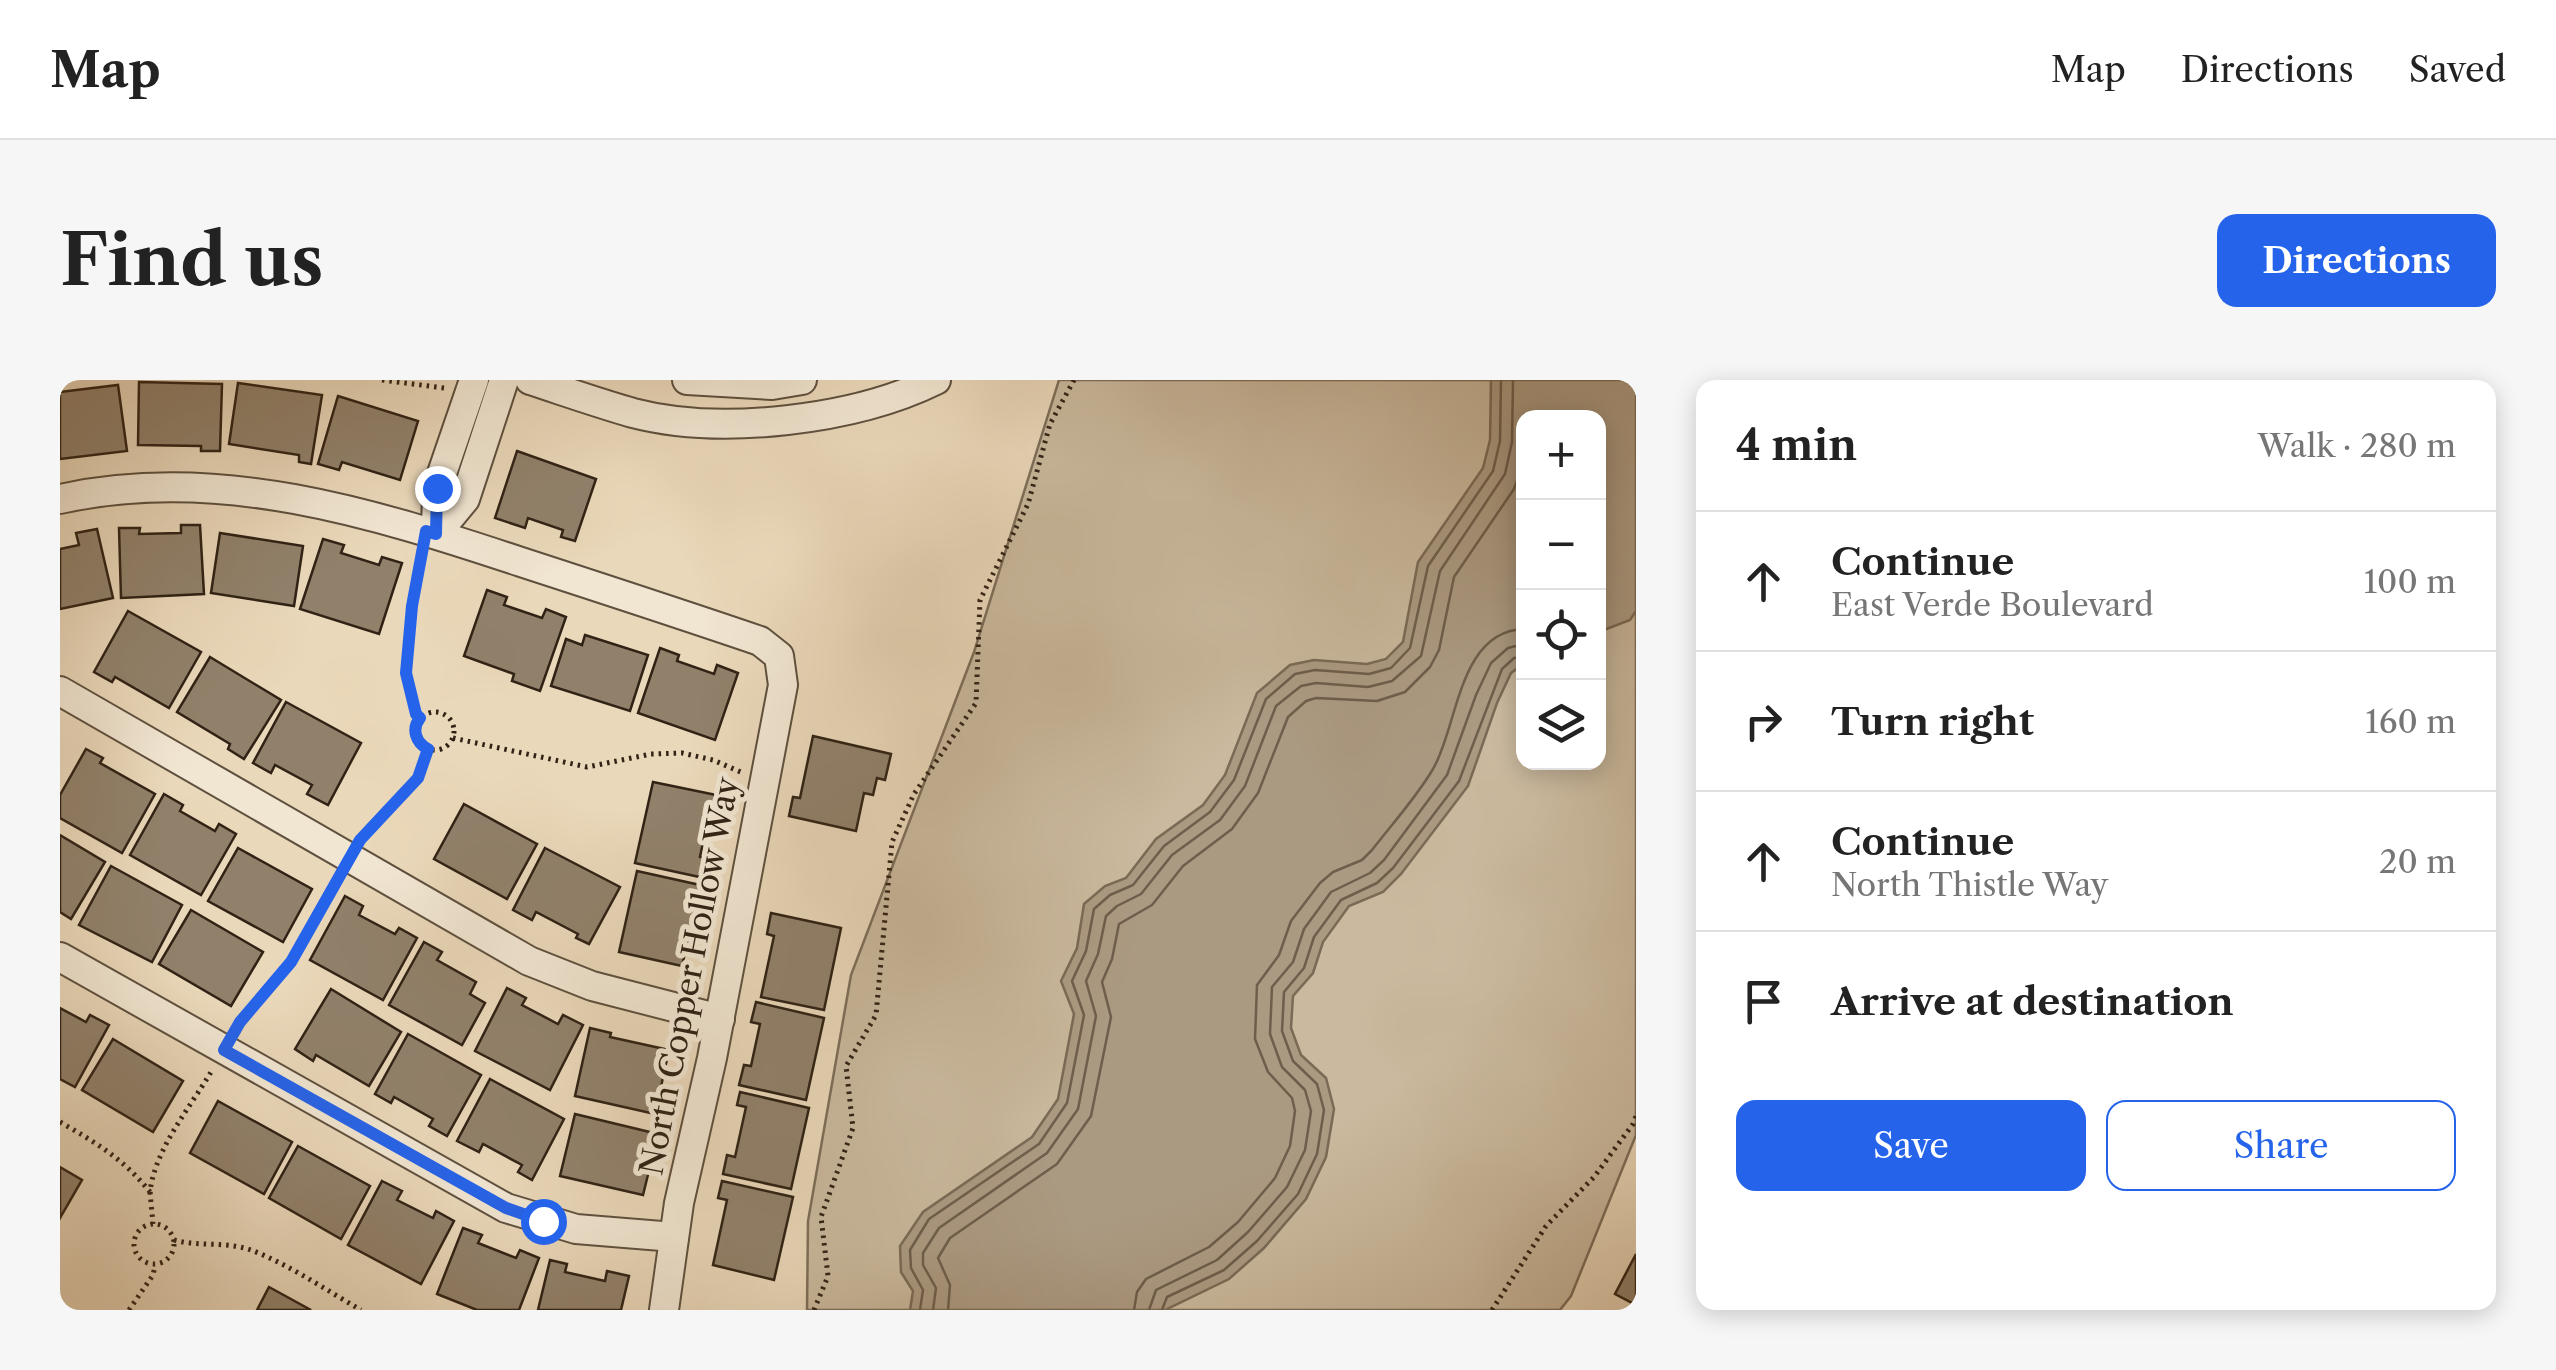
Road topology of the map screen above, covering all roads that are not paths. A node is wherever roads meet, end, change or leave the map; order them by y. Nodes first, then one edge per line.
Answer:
1 (474, 380) edge
2 (504, 380) edge
3 (530, 380) edge
4 (687, 380) edge
5 (802, 380) edge
6 (936, 380) edge
7 (855, 393) edge
8 (60, 499) edge
9 (431, 533) junction
10 (62, 696) edge
11 (60, 957) edge
12 (720, 1019) junction
13 (674, 1238) junction
14 (664, 1310) edge

1 - 9 street
2 - 9 street
3 - 7 street
4 - 5 street
6 - 7 street
8 - 9 street
9 - 12 street, North Copper Hollow Way
10 - 12 street
11 - 13 street
12 - 13 street, North Copper Hollow Way
13 - 14 street, North Copper Hollow Way

